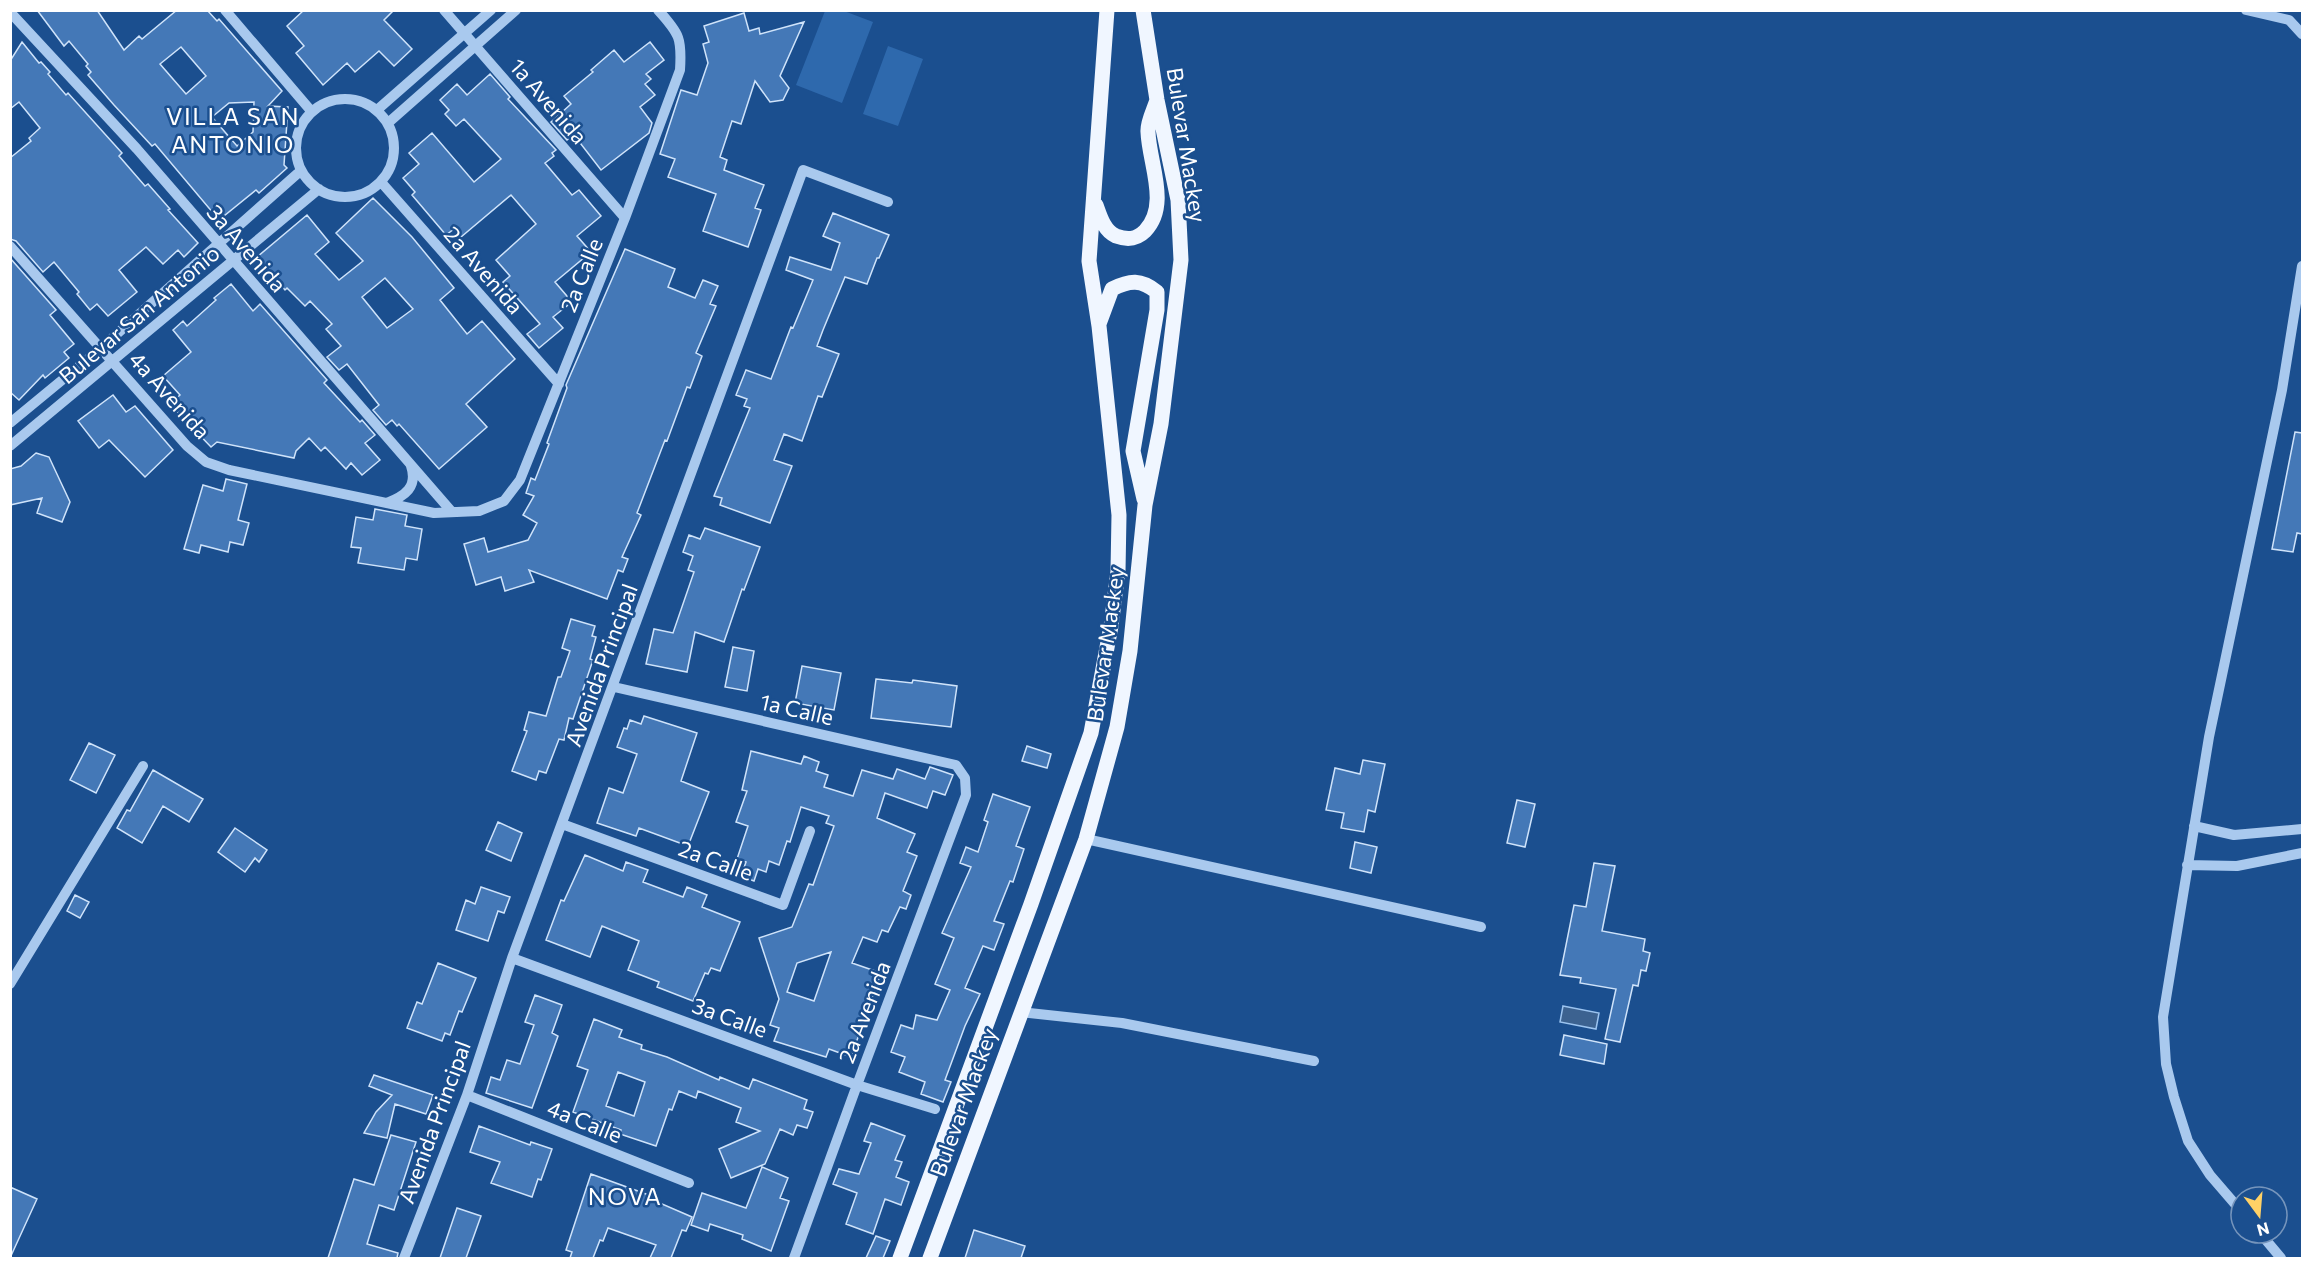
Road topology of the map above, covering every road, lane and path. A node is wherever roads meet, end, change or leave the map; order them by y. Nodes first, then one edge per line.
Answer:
1 (225, 10) edge
2 (444, 10) edge
3 (491, 10) edge
4 (516, 10) edge
5 (658, 10) edge
6 (1107, 10) edge
7 (1143, 10) edge
8 (2246, 10) edge
9 (10, 12) edge
10 (465, 34) junction
11 (2302, 34) edge
12 (474, 46) junction
13 (1157, 100) junction
14 (377, 110) junction
15 (312, 111) junction
16 (388, 123) junction
17 (302, 172) junction
18 (381, 182) junction
19 (319, 189) junction
20 (888, 202) dead end
21 (1094, 203) junction
22 (625, 218) junction
23 (218, 245) junction
24 (10, 246) edge
25 (233, 261) junction
26 (2302, 266) edge
27 (1099, 326) junction
28 (101, 348) junction
29 (113, 361) junction
30 (559, 384) junction
31 (10, 423) edge
32 (10, 446) edge
33 (410, 462) junction
34 (387, 503) junction
35 (1145, 505) junction
36 (452, 512) junction
37 (614, 687) junction
38 (143, 765) dead end
39 (965, 778) joint
40 (562, 824) junction
41 (2194, 826) junction
42 (2302, 830) edge
43 (810, 831) dead end
44 (1086, 839) junction
45 (2302, 853) edge
46 (2187, 865) junction
47 (1481, 927) dead end
48 (512, 958) junction
49 (10, 984) edge
50 (1020, 1012) junction
51 (1314, 1061) dead end
52 (857, 1084) junction
53 (467, 1095) junction
54 (935, 1109) dead end
55 (689, 1183) dead end
56 (2229, 1197) edge
57 (2270, 1245) edge
58 (404, 1258) edge
59 (794, 1258) edge
60 (900, 1258) edge
61 (930, 1258) edge
62 (2281, 1258) edge

1 - 15 street
2 - 10 street, 1a Avenida
3 - 10 street
4 - 12 street
5 - 22 street, 2a Calle
6 - 21 main road, Bulevar Mackey
7 - 13 main road, Bulevar Mackey
8 - 11 street
9 - 23 street, 3a Avenida
10 - 12 street, 1a Avenida
10 - 14 street
12 - 16 street
12 - 22 street, 1a Avenida
13 - 21 main road
13 - 35 main road, Bulevar Mackey
14 - 15 street
14 - 16 street
15 - 17 street
16 - 18 street
17 - 19 street
17 - 23 street, Bulevar San Antonio
18 - 19 street
18 - 30 street, 2a Avenida
19 - 25 street, Bulevar San Antonio
20 - 37 street, Avenida Principal
21 - 27 main road, Bulevar Mackey
22 - 30 street, 2a Calle
23 - 25 street, 3a Avenida
23 - 28 street, Bulevar San Antonio
24 - 28 street, 4a Avenida
25 - 29 street, Bulevar San Antonio
25 - 33 street, 3a Avenida
26 - 41 street
27 - 35 main road
27 - 60 main road, Bulevar Mackey
28 - 29 street, 4a Avenida
28 - 31 street, Bulevar San Antonio
29 - 32 street, Bulevar San Antonio
29 - 34 street, 4a Avenida
30 - 36 street, 2a Calle
33 - 34 street
33 - 36 street, 3a Avenida
34 - 36 street, 4a Avenida
35 - 44 main road, Bulevar Mackey
37 - 39 street, 1a Calle
37 - 40 street, Avenida Principal
38 - 49 street
39 - 52 street, 2a Avenida
40 - 43 street, 2a Calle
40 - 48 street, Avenida Principal
41 - 42 street
41 - 46 street
44 - 47 street
44 - 50 main road, Bulevar Mackey
45 - 46 street
46 - 56 street
48 - 52 street, 3a Calle
48 - 53 street, Avenida Principal
50 - 51 street
50 - 61 main road, Bulevar Mackey
52 - 54 street, 3a Calle
52 - 59 street, 2a Avenida
53 - 55 street, 4a Calle
53 - 58 street, Avenida Principal
57 - 62 street

